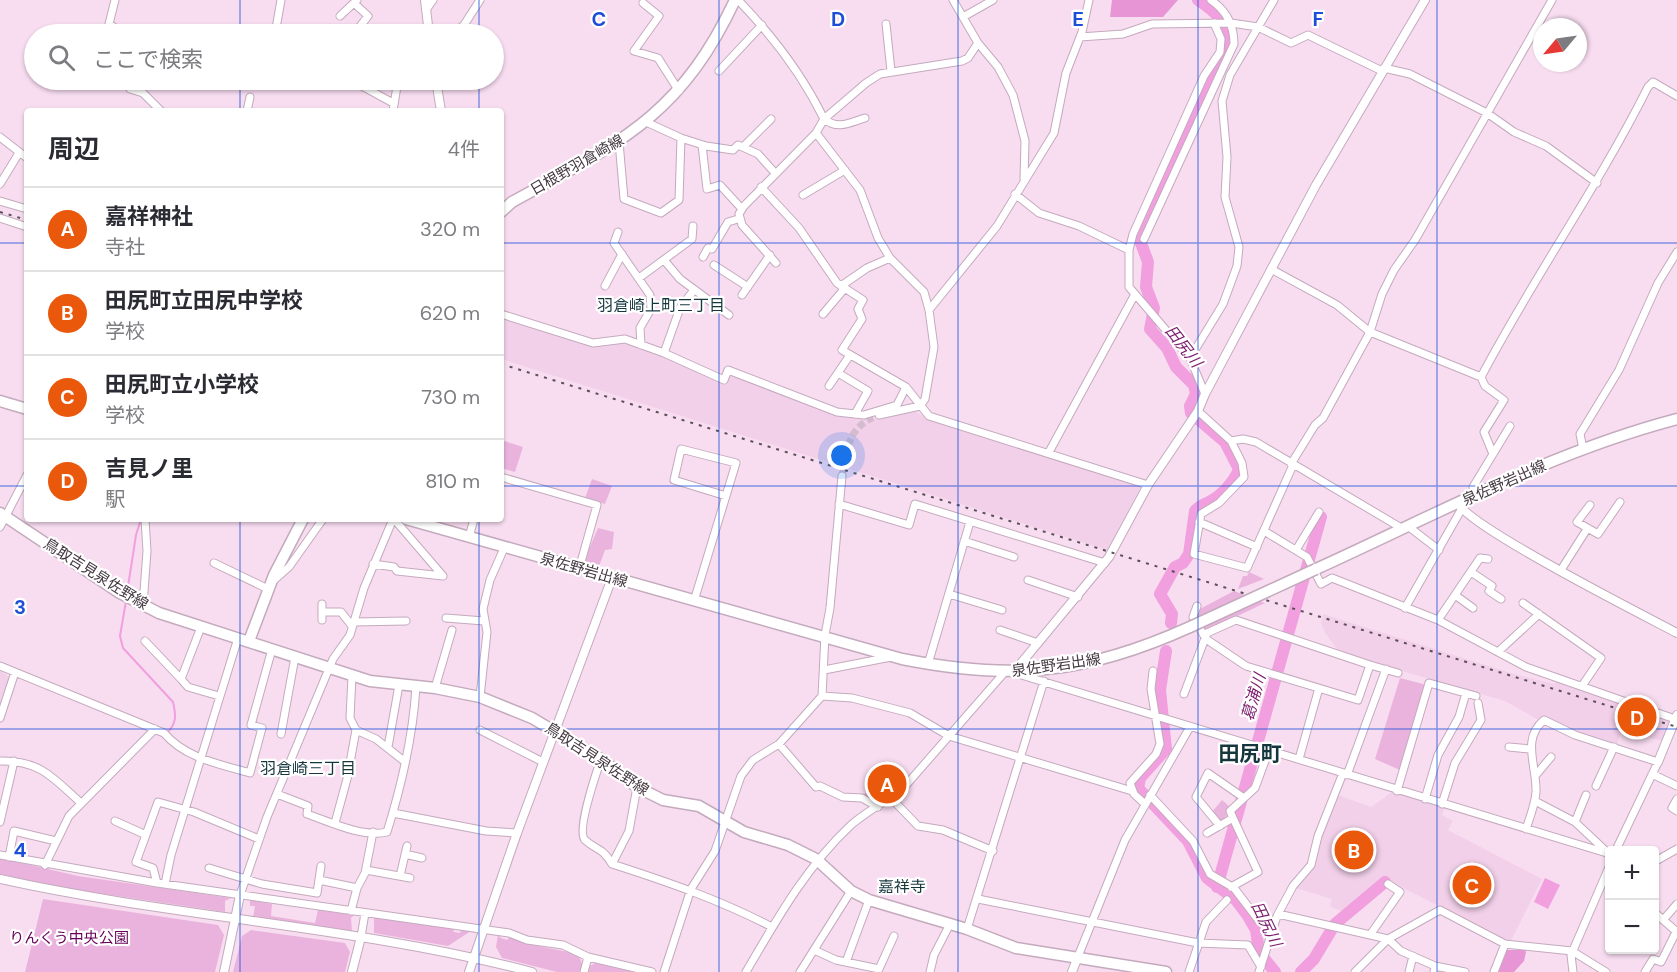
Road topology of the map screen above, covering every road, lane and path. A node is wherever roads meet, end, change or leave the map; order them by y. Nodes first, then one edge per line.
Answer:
1 (115, 0) edge
2 (281, 0) edge
3 (424, 0) edge
4 (433, 0) edge
5 (480, 0) edge
6 (736, 0) edge
7 (953, 0) edge
8 (993, 0) edge
9 (1089, 0) edge
10 (1211, 0) edge
11 (1274, 0) edge
12 (1425, 0) edge
13 (1552, 0) edge
14 (356, 2) edge
15 (643, 3) dead end
16 (426, 10) junction
17 (339, 16) dead end
18 (963, 17) junction
19 (1214, 23) junction
20 (1231, 23) junction
21 (110, 24) edge
22 (276, 24) edge
23 (361, 24) edge
24 (428, 24) edge
25 (465, 24) edge
26 (886, 24) dead end
27 (762, 25) junction
28 (1258, 27) junction
29 (1080, 37) junction
30 (978, 43) junction
31 (719, 70) dead end
32 (1383, 70) junction
33 (891, 71) junction
34 (133, 90) edge
35 (367, 90) edge
36 (396, 90) edge
37 (438, 90) edge
38 (679, 91) junction
39 (1677, 96) edge
40 (250, 97) dead end
41 (393, 107) edge
42 (152, 108) edge
43 (248, 108) edge
44 (441, 108) edge
45 (1487, 113) junction
46 (865, 118) dead end
47 (771, 119) dead end
48 (824, 119) junction
49 (646, 122) junction
50 (816, 133) junction
51 (0, 137) edge
52 (681, 138) junction
53 (619, 142) junction
54 (702, 145) junction
55 (743, 147) junction
56 (19, 153) junction
57 (24, 156) edge
58 (845, 170) junction
59 (776, 173) junction
60 (1024, 179) junction
61 (1597, 183) junction
62 (0, 184) edge
63 (761, 187) junction
64 (1015, 194) junction
65 (803, 195) dead end
66 (0, 201) edge
67 (24, 208) edge
68 (504, 209) edge
69 (742, 209) junction
70 (0, 218) edge
71 (738, 219) junction
72 (24, 226) edge
73 (693, 226) dead end
74 (618, 232) dead end
75 (1144, 239) dead end
76 (1129, 250) junction
77 (1677, 252) edge
78 (622, 254) junction
79 (770, 255) junction
80 (703, 257) dead end
81 (890, 258) junction
82 (663, 260) junction
83 (776, 262) dead end
84 (714, 265) dead end
85 (1270, 269) junction
86 (639, 278) junction
87 (605, 286) dead end
88 (748, 287) junction
89 (843, 287) junction
90 (694, 290) junction
91 (742, 296) dead end
92 (1134, 296) junction
93 (929, 310) junction
94 (823, 314) dead end
95 (504, 315) edge
96 (729, 315) dead end
97 (1370, 332) junction
98 (641, 345) junction
99 (663, 353) junction
100 (850, 355) junction
101 (1190, 358) junction
102 (838, 373) junction
103 (1482, 376) junction
104 (829, 386) dead end
105 (906, 387) junction
106 (1205, 394) junction
107 (0, 401) edge
108 (920, 406) junction
109 (24, 408) edge
110 (1197, 412) junction
111 (855, 414) junction
112 (878, 415) tunnel mouth
113 (1677, 419) edge
114 (1510, 426) dead end
115 (1230, 441) junction
116 (1583, 449) junction
117 (1049, 452) junction
118 (1493, 454) junction
119 (1292, 465) junction
120 (842, 476) tunnel mouth
121 (504, 478) edge
122 (24, 480) edge
123 (1148, 485) junction
124 (1476, 495) junction
125 (726, 496) junction
126 (1620, 502) dead end
127 (839, 504) junction
128 (1590, 505) dead end
129 (1460, 507) junction
130 (1319, 512) dead end
131 (3, 515) edge
132 (145, 522) edge
133 (301, 522) edge
134 (321, 522) edge
135 (392, 522) edge
136 (396, 522) edge
137 (416, 522) edge
138 (473, 522) edge
139 (970, 522) junction
140 (1199, 522) junction
141 (0, 527) edge
142 (1406, 528) junction
143 (1587, 529) junction
144 (1264, 531) junction
145 (469, 537) junction
146 (964, 541) junction
147 (505, 546) junction
148 (1257, 547) junction
149 (1296, 550) junction
150 (1439, 550) junction
151 (1014, 557) dead end
152 (1488, 559) dead end
153 (1105, 563) junction
154 (214, 564) dead end
155 (374, 564) junction
156 (579, 569) junction
157 (1561, 570) junction
158 (1471, 572) junction
159 (612, 578) junction
160 (1028, 580) dead end
161 (269, 586) junction
162 (949, 594) junction
163 (1455, 595) junction
164 (1078, 597) junction
165 (1501, 599) dead end
166 (694, 601) junction
167 (1523, 603) dead end
168 (322, 604) dead end
169 (143, 605) junction
170 (1197, 606) dead end
171 (1406, 608) junction
172 (1473, 608) dead end
173 (1002, 610) dead end
174 (1539, 614) junction
175 (446, 618) dead end
176 (1438, 620) junction
177 (406, 621) dead end
178 (484, 621) junction
179 (353, 624) junction
180 (201, 627) junction
181 (452, 630) dead end
182 (1000, 630) dead end
183 (1677, 633) edge
184 (825, 635) junction
185 (1206, 639) junction
186 (243, 640) junction
187 (145, 641) dead end
188 (1038, 643) junction
189 (272, 649) junction
190 (1499, 651) junction
191 (893, 656) junction
192 (295, 657) junction
193 (928, 664) junction
194 (1370, 665) junction
195 (0, 666) edge
196 (330, 669) junction
197 (1386, 669) junction
198 (824, 670) junction
199 (1153, 671) dead end
200 (15, 672) junction
201 (1009, 673) junction
202 (1398, 673) dead end
203 (352, 676) junction
204 (181, 679) junction
205 (1044, 681) junction
206 (399, 685) junction
207 (1582, 686) junction
208 (416, 687) junction
209 (435, 688) junction
210 (1319, 688) junction
211 (1466, 693) junction
212 (1184, 694) dead end
213 (219, 696) junction
214 (822, 696) junction
215 (480, 697) junction
216 (1154, 715) junction
217 (1676, 717) edge
218 (0, 718) edge
219 (1190, 727) junction
220 (155, 729) junction
221 (480, 729) dead end
222 (356, 730) junction
223 (555, 731) junction
224 (281, 734) dead end
225 (949, 736) junction
226 (779, 744) junction
227 (388, 747) junction
228 (1509, 747) dead end
229 (1614, 747) junction
230 (1530, 749) junction
231 (1269, 750) junction
232 (1551, 757) dead end
233 (202, 758) junction
234 (1022, 758) junction
235 (602, 759) junction
236 (1299, 759) junction
237 (0, 761) edge
238 (14, 761) junction
239 (404, 761) junction
240 (543, 762) junction
241 (1658, 762) junction
242 (1345, 774) junction
243 (1652, 774) junction
244 (1535, 776) junction
245 (1596, 786) dead end
246 (1677, 786) edge
247 (637, 787) junction
248 (1397, 790) junction
249 (1132, 791) junction
250 (277, 794) junction
251 (1150, 795) junction
252 (1586, 795) dead end
253 (1244, 798) junction
254 (1677, 798) edge
255 (892, 799) junction
256 (1425, 799) junction
257 (1534, 801) junction
258 (81, 803) junction
259 (1145, 804) junction
260 (1442, 804) junction
261 (878, 807) junction
262 (185, 810) junction
263 (1677, 811) edge
264 (393, 813) junction
265 (1233, 818) junction
266 (115, 821) dead end
267 (724, 821) junction
268 (0, 822) edge
269 (1575, 822) junction
270 (335, 824) junction
271 (1220, 826) junction
272 (1526, 829) junction
273 (373, 832) junction
274 (517, 833) junction
275 (1207, 833) dead end
276 (146, 835) junction
277 (259, 839) junction
278 (56, 841) junction
279 (1618, 846) edge
280 (1677, 849) edge
281 (1605, 850) edge
282 (993, 851) junction
283 (1605, 853) edge
284 (0, 855) edge
285 (9, 857) junction
286 (422, 858) dead end
287 (816, 859) junction
288 (1659, 859) edge
289 (612, 864) junction
290 (45, 865) junction
291 (321, 866) dead end
292 (209, 868) dead end
293 (366, 870) junction
294 (400, 876) junction
295 (1605, 876) edge
296 (410, 878) dead end
297 (0, 879) edge
298 (243, 879) junction
299 (319, 880) junction
300 (161, 883) junction
301 (1388, 884) dead end
302 (1231, 886) junction
303 (357, 888) junction
304 (691, 889) junction
305 (851, 891) junction
306 (240, 895) junction
307 (978, 899) junction
308 (869, 900) junction
309 (1227, 900) dead end
310 (1677, 904) edge
311 (351, 911) junction
312 (365, 913) junction
313 (1278, 914) junction
314 (1659, 916) edge
315 (237, 919) junction
316 (1664, 919) junction
317 (1091, 921) junction
318 (950, 924) junction
319 (1274, 925) junction
320 (772, 927) junction
321 (967, 929) junction
322 (482, 930) junction
323 (1677, 932) edge
324 (1370, 935) junction
325 (894, 936) dead end
326 (362, 937) junction
327 (1388, 939) junction
328 (1198, 943) junction
329 (1505, 944) junction
330 (814, 951) junction
331 (1572, 951) junction
332 (473, 956) junction
333 (1413, 956) junction
334 (588, 957) junction
335 (1077, 958) junction
336 (846, 962) junction
337 (1260, 969) edge
338 (1435, 969) edge
339 (224, 972) edge
340 (352, 972) edge
341 (469, 972) edge
342 (532, 972) edge
343 (584, 972) edge
344 (652, 972) edge
345 (664, 972) edge
346 (746, 972) edge
347 (800, 972) edge
348 (930, 972) edge
349 (1072, 972) edge
350 (1166, 972) edge
351 (1189, 972) edge
352 (1355, 972) edge
353 (1409, 972) edge
354 (1465, 972) edge
355 (1494, 972) edge
356 (1573, 972) edge
357 (1606, 972) edge
358 (1645, 972) edge

1 - 21 street
2 - 22 street
3 - 16 street
4 - 16 street
5 - 25 street
6 - 27 street
6 - 38 main road, 日根野羽倉崎線
7 - 18 street
8 - 18 street
9 - 29 street
10 - 20 street
11 - 28 street
12 - 32 street
13 - 45 street
14 - 17 street
14 - 23 street
15 - 38 street
16 - 24 street
18 - 30 street
19 - 20 street
19 - 29 street
19 - 76 street
20 - 28 street
20 - 75 street
26 - 33 street
27 - 31 street
27 - 48 street
28 - 32 street
28 - 101 street
29 - 60 street
30 - 33 street
30 - 60 street
32 - 45 street
32 - 85 street
33 - 48 street
34 - 42 street
35 - 41 street
36 - 41 street
37 - 44 street
38 - 49 main road, 日根野羽倉崎線
39 - 61 street
40 - 43 street
45 - 61 street
45 - 97 street
46 - 48 street
47 - 55 street
48 - 50 street
49 - 52 street
49 - 53 main road, 日根野羽倉崎線
50 - 58 street
50 - 59 street
51 - 56 street
52 - 53 street
52 - 54 street
53 - 68 main road, 日根野羽倉崎線
54 - 55 street
54 - 69 street
55 - 59 street
56 - 57 street
56 - 62 street
58 - 65 street
58 - 81 street
59 - 63 street
60 - 64 street
61 - 103 street
63 - 69 street
63 - 89 street
64 - 76 street
64 - 93 street
66 - 67 street
69 - 71 street
70 - 72 street
71 - 79 street
71 - 80 street
73 - 82 street
74 - 78 street
76 - 92 street
77 - 116 street
78 - 86 street
78 - 87 street
79 - 83 street
79 - 88 street
81 - 89 street
81 - 93 street
82 - 86 street
82 - 90 street
84 - 88 street
85 - 97 street
85 - 106 street
86 - 98 street
88 - 91 street
89 - 94 street
89 - 100 street
90 - 96 street
90 - 99 street
92 - 101 street
92 - 117 street
93 - 108 street
95 - 98 street
97 - 103 street
97 - 119 street
98 - 99 street
99 - 111 street
100 - 102 street
100 - 105 street
101 - 106 street
102 - 104 street
102 - 111 street
103 - 118 street
105 - 108 street
105 - 111 street
106 - 110 street
107 - 109 main road
108 - 112 street
108 - 117 street
110 - 115 street
110 - 123 street
113 - 116 main road, 泉佐野岩出線
114 - 118 street
115 - 119 street
115 - 140 street
116 - 124 main road, 泉佐野岩出線
117 - 123 street
118 - 124 street
119 - 142 street
119 - 144 street
120 - 127 street
121 - 156 street
122 - 131 street
123 - 153 street
124 - 129 main road, 泉佐野岩出線
125 - 125 street
125 - 166 street
126 - 143 street
127 - 139 street
127 - 184 street
128 - 143 street
129 - 142 main road, 泉佐野岩出線
129 - 150 street
129 - 157 street
130 - 149 street
131 - 141 street
131 - 169 main road, 鳥取吉見泉佐野線
132 - 169 street
133 - 161 main road
134 - 161 street
135 - 155 street
136 - 155 street
137 - 145 main road, 泉佐野岩出線
138 - 145 street
139 - 146 street
139 - 153 street
140 - 148 street
140 - 148 street
142 - 150 street
142 - 201 main road, 泉佐野岩出線, bridge
143 - 157 street
144 - 148 street
144 - 149 street
145 - 147 main road, 泉佐野岩出線
146 - 151 street
146 - 162 street
147 - 156 main road, 泉佐野岩出線
147 - 178 street
149 - 171 street
150 - 171 street
152 - 158 street
153 - 164 street
154 - 161 street
155 - 179 street
156 - 159 main road, 泉佐野岩出線
157 - 183 street
158 - 163 street
158 - 165 street
159 - 166 main road, 泉佐野岩出線
159 - 223 street
160 - 164 street
161 - 186 main road
162 - 173 street
162 - 193 street
163 - 172 street
163 - 176 street
164 - 188 street
166 - 184 main road, 泉佐野岩出線
167 - 174 street
168 - 179 street
169 - 180 main road, 鳥取吉見泉佐野線
170 - 185 street
171 - 176 street
174 - 190 street
174 - 207 street
175 - 178 street
176 - 190 street
177 - 179 street
178 - 215 street
179 - 196 street
180 - 186 main road, 鳥取吉見泉佐野線
180 - 204 street
181 - 209 street
182 - 188 street
184 - 191 main road, 泉佐野岩出線
184 - 198 street
185 - 194 street
185 - 210 street
185 - 212 street
186 - 189 main road, 鳥取吉見泉佐野線
186 - 213 street
187 - 204 street
188 - 201 street
189 - 192 main road, 鳥取吉見泉佐野線
189 - 233 street
190 - 207 street
191 - 193 main road, 泉佐野岩出線
191 - 198 street
192 - 196 main road, 鳥取吉見泉佐野線
192 - 224 street
193 - 201 main road, 泉佐野岩出線
194 - 197 street
194 - 210 street
195 - 200 street
196 - 203 main road, 鳥取吉見泉佐野線
196 - 250 street
197 - 202 street
197 - 242 street
198 - 214 street
199 - 216 street
200 - 218 street
200 - 220 street
201 - 205 street
201 - 225 street
203 - 206 main road, 鳥取吉見泉佐野線
203 - 222 street
204 - 213 street
205 - 216 street
205 - 234 street
206 - 208 main road, 鳥取吉見泉佐野線
206 - 227 street
207 - 217 street
208 - 209 main road, 鳥取吉見泉佐野線
208 - 239 street
209 - 215 main road, 鳥取吉見泉佐野線
210 - 236 street
211 - 248 street
211 - 256 street
211 - 260 street
213 - 233 street
214 - 225 street
214 - 226 street
215 - 223 main road, 鳥取吉見泉佐野線
216 - 219 street
216 - 249 street
217 - 241 street
219 - 231 street
219 - 251 street
220 - 233 street
220 - 258 street
221 - 240 street
222 - 227 street
222 - 270 street
223 - 235 main road, 鳥取吉見泉佐野線
223 - 240 street
225 - 234 street
225 - 255 street
226 - 261 street
226 - 267 street
227 - 239 street
228 - 230 street
229 - 230 street
229 - 241 street
229 - 245 street
230 - 244 street
231 - 236 street
231 - 253 street
232 - 244 street
233 - 262 street
234 - 249 street
234 - 282 street
235 - 247 main road, 鳥取吉見泉佐野線
235 - 289 street
236 - 242 street
237 - 238 street
238 - 258 street
238 - 268 street
239 - 264 street
240 - 274 street
241 - 243 street
242 - 248 street
242 - 313 street
243 - 246 street
243 - 279 street
244 - 257 street
247 - 267 main road, 鳥取吉見泉佐野線
247 - 289 street
248 - 256 street
249 - 259 street
250 - 270 street
250 - 277 street
251 - 259 street
251 - 302 street
252 - 269 street
253 - 265 street
253 - 271 street
254 - 263 street
255 - 261 street
255 - 282 street
256 - 260 street
257 - 269 street
257 - 272 street
258 - 278 street
259 - 317 street
260 - 272 street
261 - 287 street
262 - 276 street
262 - 277 street
262 - 300 street
264 - 273 street
264 - 274 street
265 - 271 street
265 - 302 street
266 - 276 street
267 - 287 main road, 鳥取吉見泉佐野線
267 - 304 street
269 - 281 street
270 - 273 street
271 - 275 street
272 - 283 street
273 - 293 street
274 - 322 street
276 - 300 street
277 - 298 street
278 - 285 street
278 - 290 street
280 - 288 street
282 - 307 street
284 - 285 street
285 - 290 street
286 - 294 street
287 - 305 main road, 鳥取吉見泉佐野線
287 - 320 street
289 - 304 street
290 - 300 street
291 - 299 street
292 - 298 street
293 - 294 street
293 - 303 street
294 - 296 street
295 - 331 street
297 - 315 street
298 - 299 street
298 - 306 street
299 - 303 street
300 - 306 street
301 - 324 street
302 - 319 street
303 - 311 street
304 - 320 street
304 - 345 street
305 - 308 main road, 鳥取吉見泉佐野線
305 - 330 street
306 - 311 street
306 - 315 street
307 - 317 street
307 - 321 street
308 - 318 main road, 鳥取吉見泉佐野線
308 - 336 street
309 - 328 street
310 - 316 street
311 - 312 street
312 - 322 street
312 - 326 street
313 - 319 street
313 - 324 street
314 - 316 street
315 - 326 street
315 - 339 street
316 - 323 street
317 - 328 street
317 - 335 street
318 - 321 main road, 鳥取吉見泉佐野線
318 - 348 street
319 - 337 street
320 - 346 street
321 - 335 main road, 鳥取吉見泉佐野線
322 - 332 street
322 - 334 street
323 - 358 street
324 - 327 street
325 - 336 street
326 - 332 street
326 - 340 street
327 - 329 street
327 - 333 street
327 - 352 street
328 - 337 street
328 - 351 street
329 - 331 street
329 - 355 street
330 - 336 street
330 - 347 street
331 - 356 street
331 - 357 street
332 - 341 street
332 - 342 street
333 - 338 street
333 - 353 street
334 - 343 street
334 - 344 street
335 - 349 street
335 - 350 main road, 鳥取吉見泉佐野線
338 - 354 street

